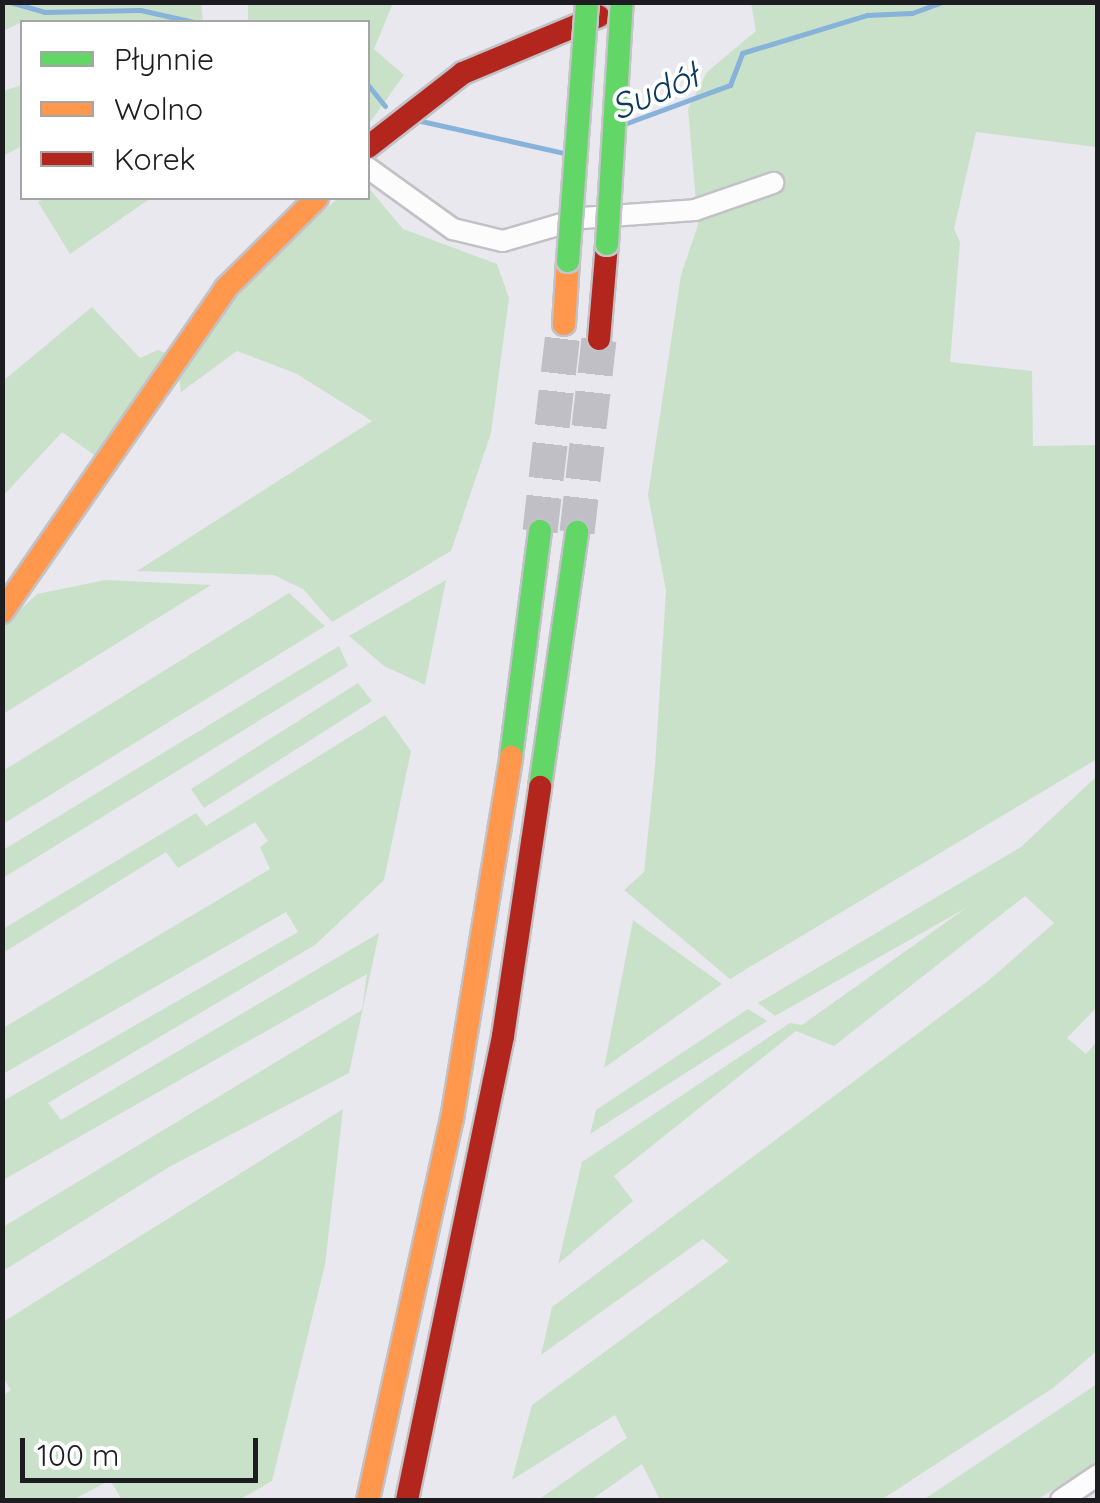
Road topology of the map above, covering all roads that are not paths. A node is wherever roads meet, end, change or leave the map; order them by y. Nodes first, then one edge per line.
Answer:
1 (587, 2) edge
2 (622, 2) edge
3 (632, 2) edge
4 (370, 145) edge
5 (370, 169) edge
6 (773, 183) dead end
7 (314, 200) edge
8 (564, 324) tunnel mouth
9 (599, 339) tunnel mouth
10 (540, 531) tunnel mouth
11 (578, 532) tunnel mouth
12 (2, 612) edge
13 (1098, 1475) edge
14 (368, 1500) edge
15 (407, 1500) edge
16 (1060, 1500) edge

1 - 8 main road, bridge
2 - 9 main road, bridge
3 - 4 main road
5 - 6 street
7 - 12 main road
10 - 14 main road
11 - 15 main road
13 - 16 street

